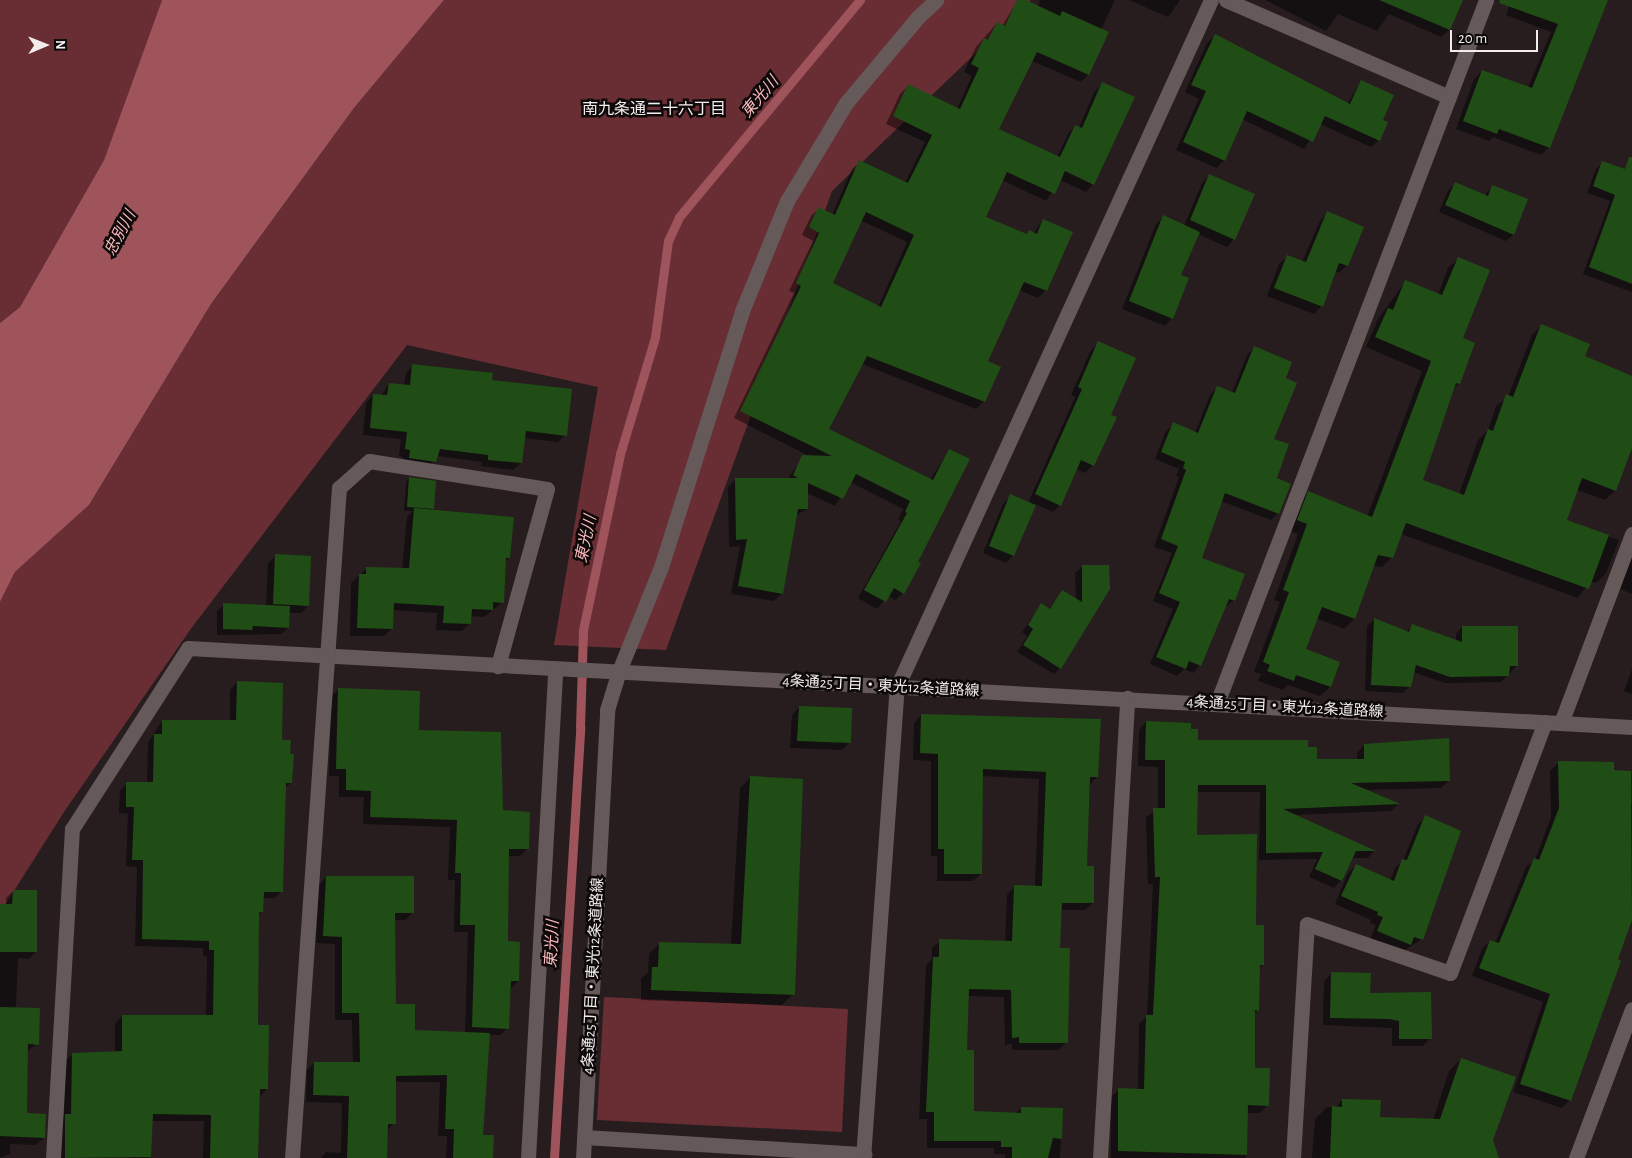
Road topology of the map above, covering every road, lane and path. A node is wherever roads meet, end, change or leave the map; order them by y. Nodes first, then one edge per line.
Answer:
1 (936, 0) edge
2 (1211, 0) edge
3 (1226, 0) edge
4 (1486, 0) edge
5 (1449, 97) junction
6 (1632, 534) edge
7 (325, 656) junction
8 (498, 666) junction
9 (562, 670) junction
10 (619, 671) junction
11 (897, 687) junction
12 (1127, 698) junction
13 (1217, 703) junction
14 (1545, 722) junction
15 (1561, 723) junction
16 (1632, 727) edge
17 (1632, 1009) edge
18 (584, 1137) junction
19 (863, 1156) edge
20 (52, 1158) edge
21 (292, 1158) edge
22 (528, 1158) edge
23 (583, 1158) edge
24 (1100, 1158) edge
25 (1293, 1158) edge
26 (1576, 1158) edge

1 - 10 street
2 - 11 street
3 - 5 street
4 - 5 street
5 - 13 street
6 - 15 street
7 - 8 street
7 - 8 street
7 - 20 street
7 - 21 street
8 - 9 street
9 - 10 street
9 - 22 street
10 - 11 street, 4条通25丁目・東光12条道路線
10 - 18 street, 4条通25丁目・東光12条道路線
11 - 12 street, 4条通25丁目・東光12条道路線
11 - 19 street
12 - 13 street, 4条通25丁目・東光12条道路線
12 - 24 street
13 - 14 street, 4条通25丁目・東光12条道路線
14 - 15 street, 4条通25丁目・東光12条道路線
14 - 25 street
15 - 16 street, 4条通25丁目・東光12条道路線
17 - 26 street
18 - 19 street
18 - 23 street, 4条通25丁目・東光12条道路線

